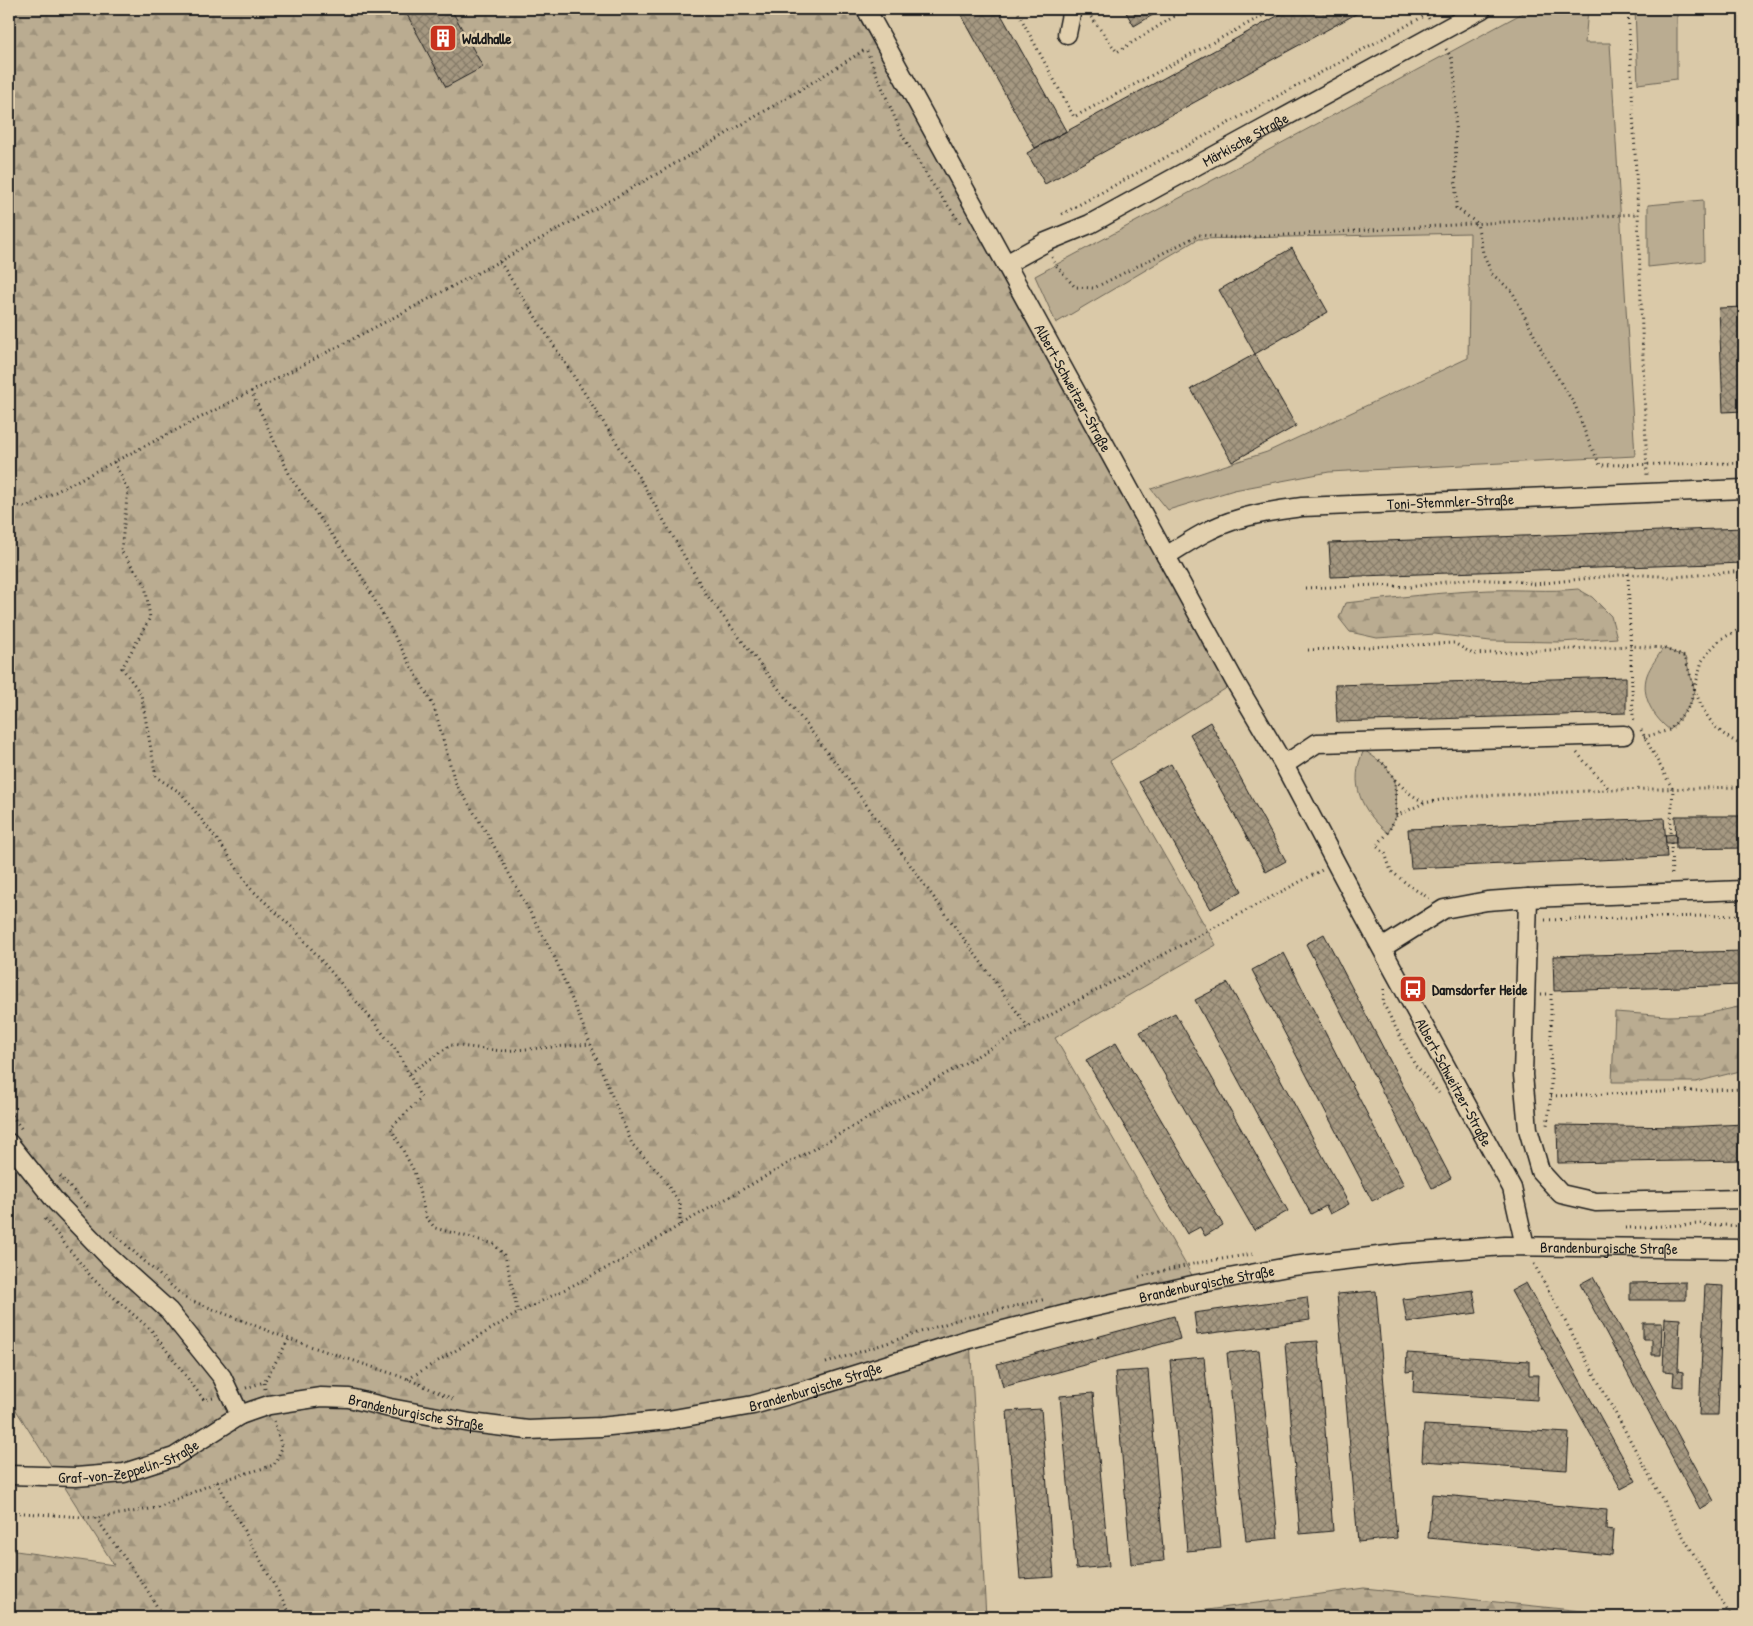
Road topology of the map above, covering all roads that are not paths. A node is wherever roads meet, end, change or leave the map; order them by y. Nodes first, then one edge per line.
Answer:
1 (866, 9) edge
2 (1072, 9) edge
3 (1482, 9) edge
4 (1067, 34) dead end
5 (1006, 264) junction
6 (1744, 489) edge
7 (1166, 556) junction
8 (1624, 735) road end
9 (1284, 765) junction
10 (1744, 890) edge
11 (1528, 898) junction
12 (1382, 948) junction
13 (9, 1144) edge
14 (1744, 1199) edge
15 (1525, 1246) junction
16 (1744, 1249) edge
17 (240, 1415) junction
18 (9, 1475) edge

1 - 5 street, Albert-Schweitzer-Straße
2 - 4 street
3 - 5 street, Märkische Straße
5 - 7 street, Albert-Schweitzer-Straße
6 - 7 street, Toni-Stemmler-Straße
7 - 9 street, Albert-Schweitzer-Straße
8 - 9 street
9 - 12 street, Albert-Schweitzer-Straße
10 - 11 street
11 - 12 street
11 - 14 street
12 - 15 street, Albert-Schweitzer-Straße
13 - 17 street
15 - 16 street, Brandenburgische Straße
15 - 17 street, Brandenburgische Straße
17 - 18 street, Graf-von-Zeppelin-Straße

